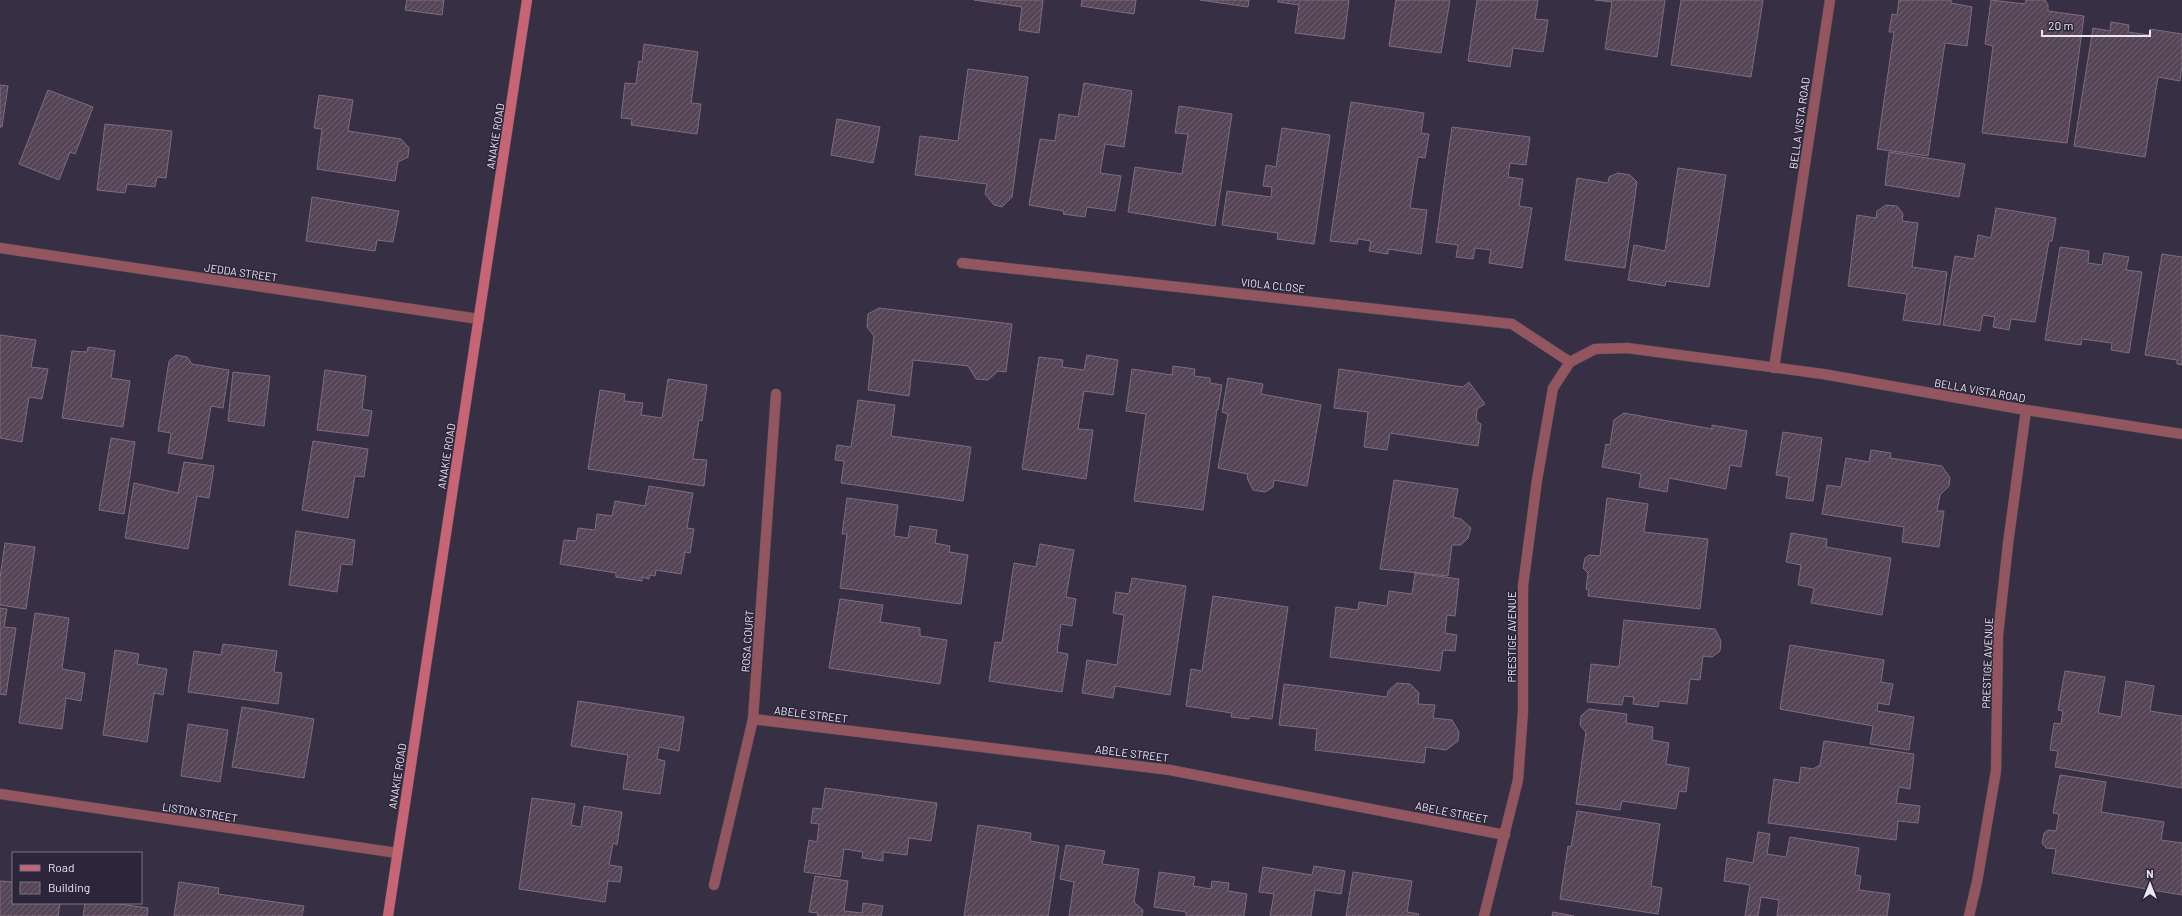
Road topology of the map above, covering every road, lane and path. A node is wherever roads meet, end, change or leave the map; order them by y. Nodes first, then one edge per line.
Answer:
1 (527, 0) edge
2 (1830, 0) edge
3 (0, 248) edge
4 (962, 263) dead end
5 (479, 319) junction
6 (1570, 362) junction
7 (1774, 368) junction
8 (776, 394) dead end
9 (2026, 410) junction
10 (2182, 434) edge
11 (753, 719) junction
12 (0, 794) edge
13 (1505, 835) junction
14 (397, 853) junction
15 (714, 885) dead end
16 (388, 916) edge
17 (1484, 916) edge
18 (1969, 916) edge

1 - 5 main road, ANAKIE ROAD
2 - 7 street, BELLA VISTA ROAD
3 - 5 street, JEDDA STREET
4 - 6 street, VIOLA CLOSE
5 - 14 main road, ANAKIE ROAD
6 - 7 street, BELLA VISTA ROAD
6 - 13 street, PRESTIGE AVENUE
7 - 9 street, BELLA VISTA ROAD
8 - 11 street, ROSA COURT
9 - 10 street, BELLA VISTA ROAD
9 - 18 street, PRESTIGE AVENUE
11 - 13 street, ABELE STREET
11 - 15 street, ROSA COURT
12 - 14 street, LISTON STREET
13 - 17 street, PRESTIGE AVENUE
14 - 16 main road, ANAKIE ROAD

